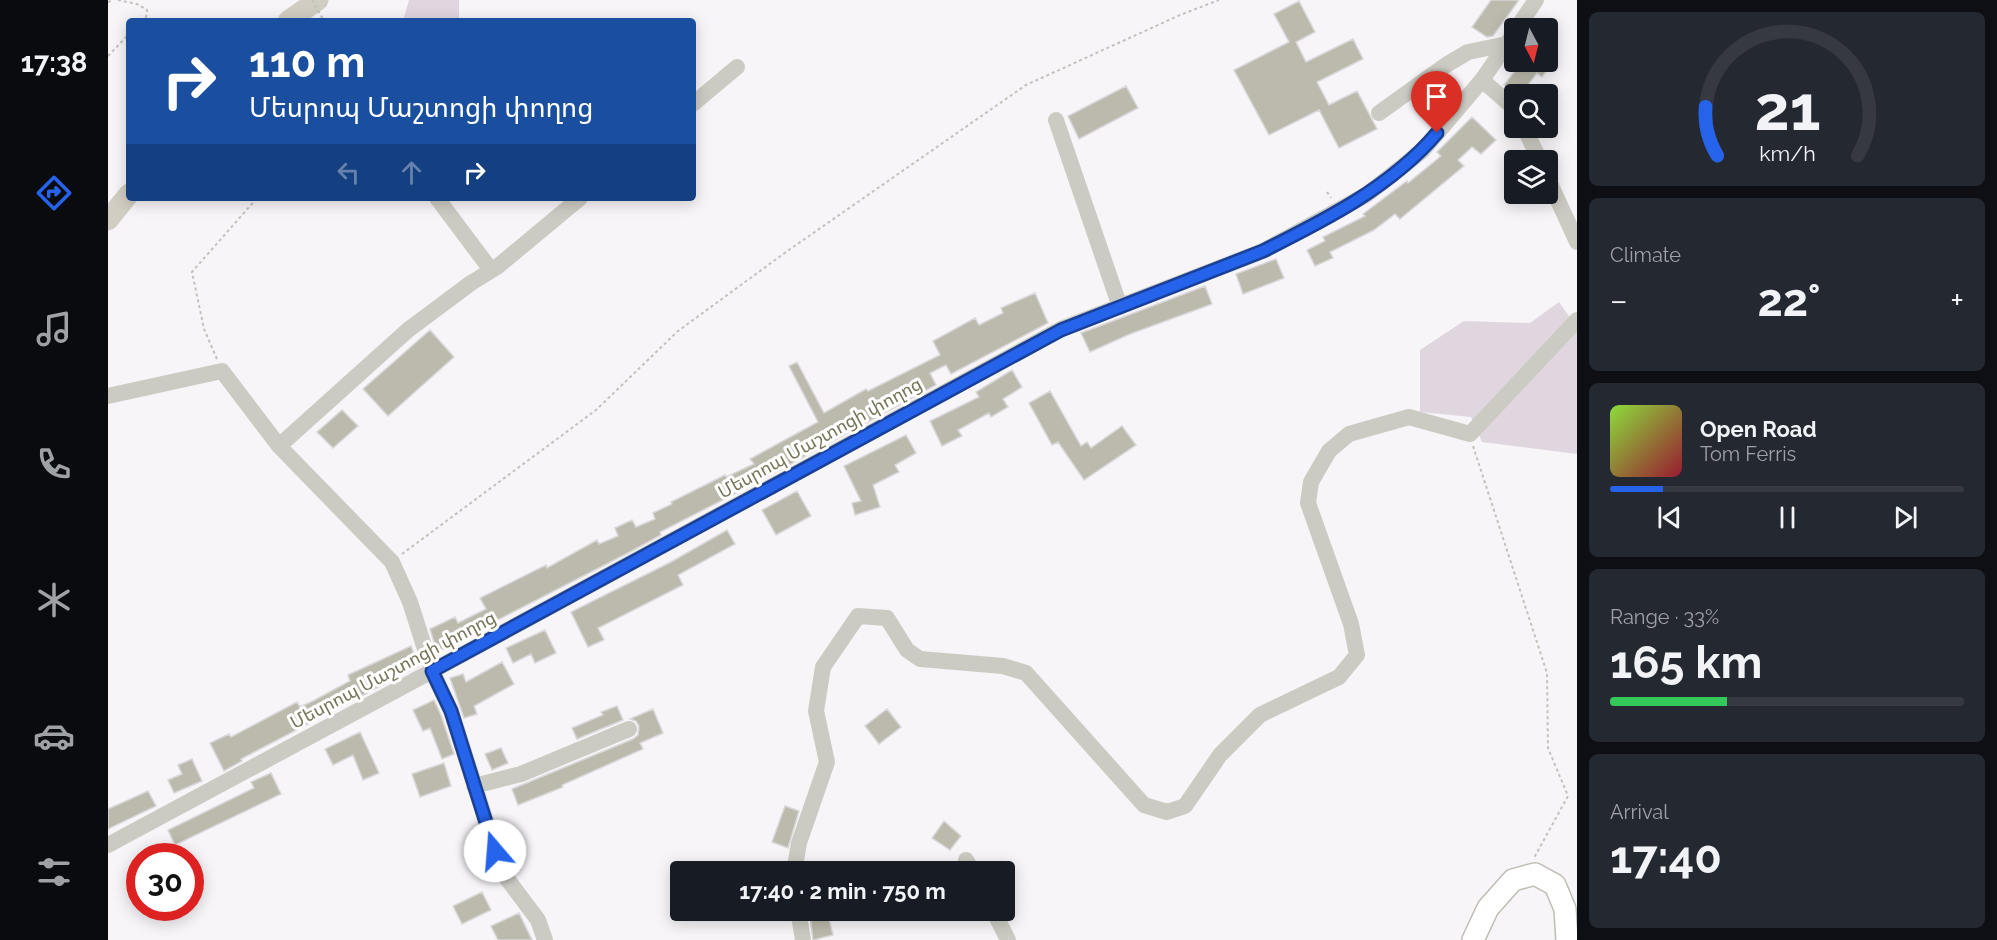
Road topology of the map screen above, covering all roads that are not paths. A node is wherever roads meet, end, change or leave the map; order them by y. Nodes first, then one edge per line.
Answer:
1 (1536, 0) edge
2 (1524, 18) edge
3 (1504, 38) edge
4 (1504, 48) edge
5 (737, 67) dead end
6 (1482, 80) junction
7 (1504, 99) edge
8 (696, 101) edge
9 (1379, 113) dead end
10 (1056, 120) dead end
11 (439, 201) edge
12 (576, 201) edge
13 (1558, 201) edge
14 (1577, 242) edge
15 (491, 270) junction
16 (1120, 307) junction
17 (1577, 320) edge
18 (108, 396) edge
19 (279, 446) junction
20 (432, 671) junction
21 (629, 729) dead end
22 (474, 786) junction
23 (108, 845) edge
24 (796, 861) edge
25 (800, 921) edge
26 (998, 921) edge
27 (545, 940) edge
28 (803, 940) edge
29 (1008, 940) edge
30 (1473, 940) edge
31 (1567, 940) edge

1 - 2 street, Մեսրոպ Մաշտոցի փողոց
3 - 9 street
4 - 6 street, Մեսրոպ Մաշտոցի փողոց
5 - 8 street
6 - 7 street
6 - 16 street, Մեսրոպ Մաշտոցի փողոց
10 - 16 street
11 - 15 street
12 - 15 street
13 - 14 street
15 - 19 street
16 - 20 street, Մեսրոպ Մաշտոցի փողոց
17 - 24 street
18 - 19 street
19 - 20 street
20 - 22 street
20 - 23 street, Մեսրոպ Մաշտոցի փողոց
21 - 22 street
22 - 27 street
25 - 28 street
26 - 29 street
30 - 31 main road

